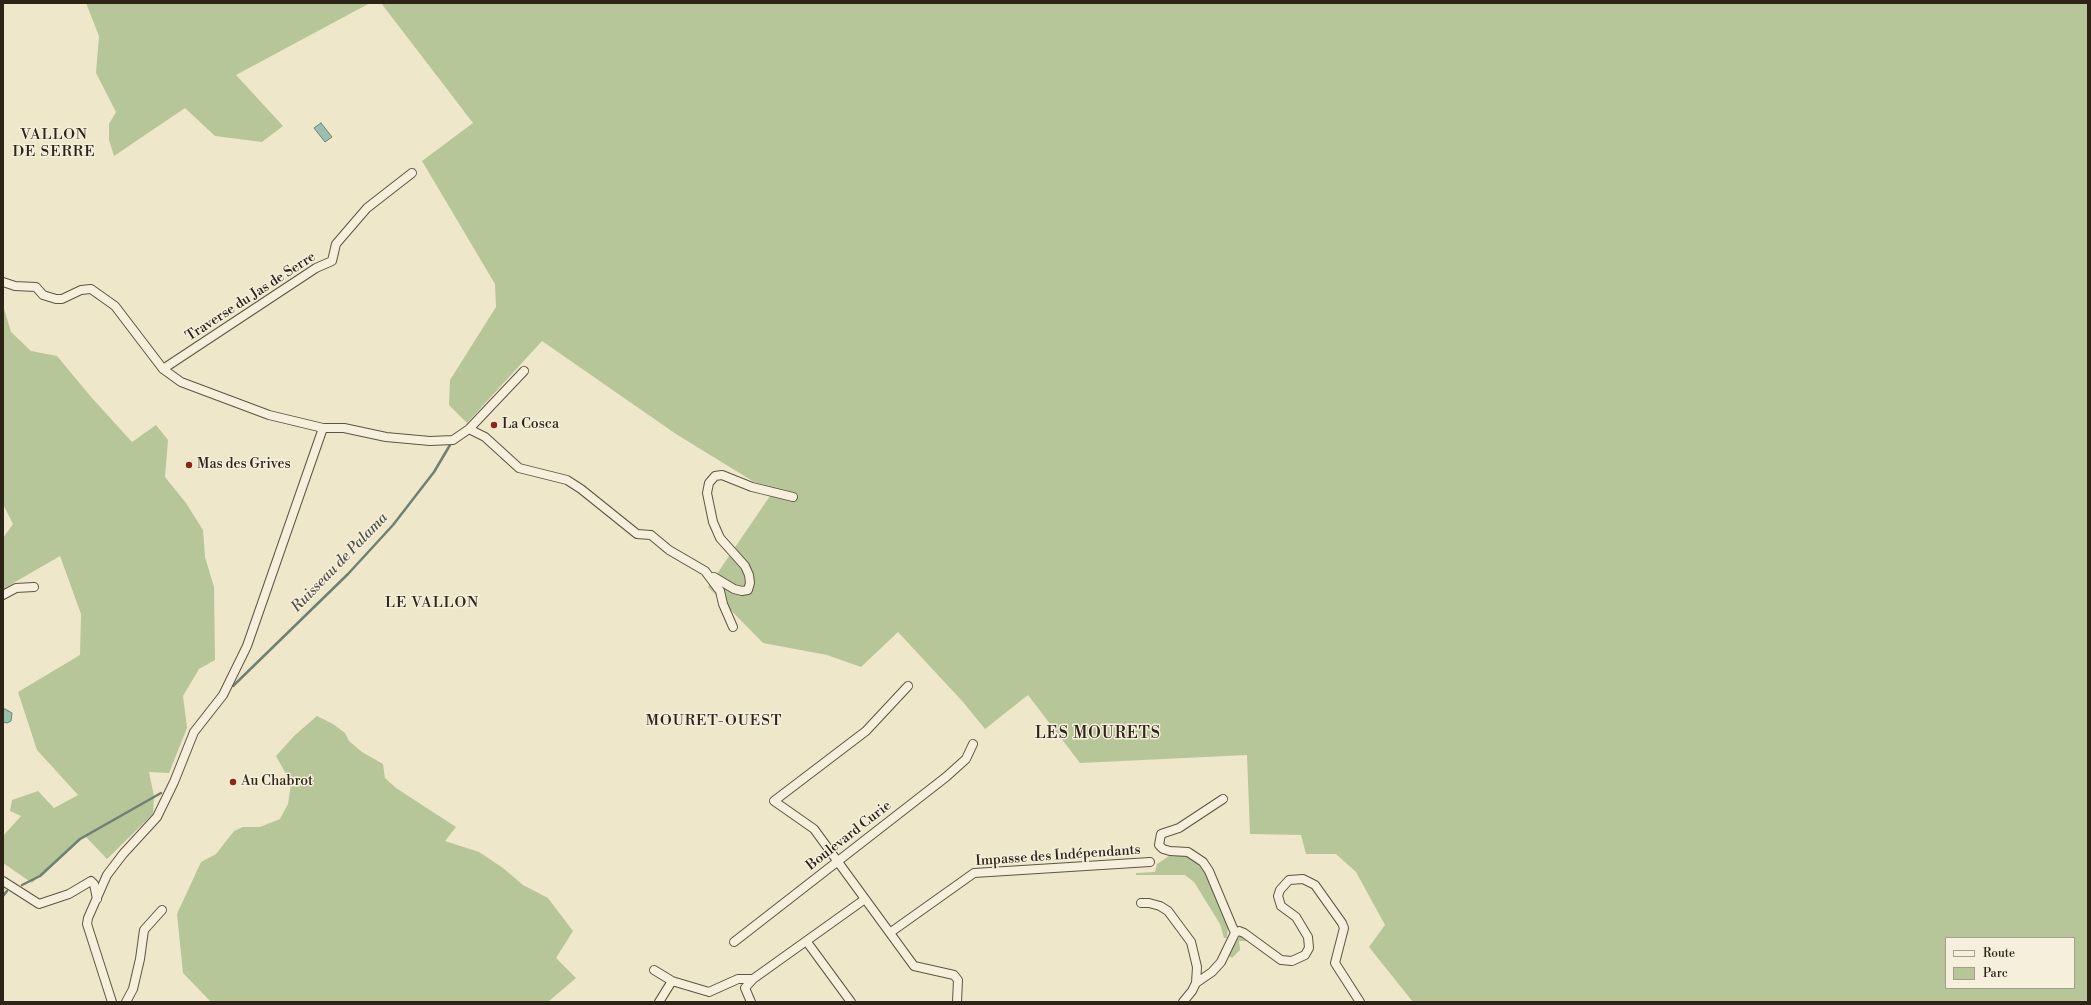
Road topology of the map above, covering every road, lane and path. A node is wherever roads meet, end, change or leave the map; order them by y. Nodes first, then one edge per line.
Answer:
1 (412, 173) dead end
2 (3, 282) edge
3 (163, 369) junction
4 (524, 371) dead end
5 (323, 428) junction
6 (469, 429) junction
7 (793, 498) dead end
8 (705, 571) junction
9 (34, 587) dead end
10 (3, 595) edge
11 (733, 627) dead end
12 (908, 686) dead end
13 (973, 744) dead end
14 (1223, 799) dead end
15 (838, 862) junction
16 (1150, 862) dead end
17 (3, 881) edge
18 (97, 899) junction
19 (865, 899) junction
20 (1141, 903) dead end
21 (162, 910) dead end
22 (891, 932) junction
23 (1235, 933) junction
24 (734, 942) dead end
25 (807, 942) junction
26 (654, 970) dead end
27 (753, 979) junction
28 (672, 981) junction
29 (1196, 983) junction
30 (112, 1002) edge
31 (126, 1002) edge
32 (659, 1002) edge
33 (751, 1002) edge
34 (851, 1002) edge
35 (957, 1002) edge
36 (1183, 1002) edge
37 (1360, 1002) edge

1 - 3 street, Traverse du Jas de Serre
2 - 3 street
3 - 5 street
4 - 6 street
5 - 6 street
5 - 18 street
6 - 8 street
7 - 8 street
8 - 11 street
9 - 10 street
12 - 15 street
13 - 15 street, Boulevard Curie
14 - 23 street
15 - 19 street
15 - 24 street, Boulevard Curie
16 - 22 street, Impasse des Indépendants
17 - 18 street
18 - 30 street
19 - 22 street
19 - 25 street
20 - 29 street
21 - 31 street
22 - 35 street
23 - 29 street
23 - 37 street
25 - 27 street
25 - 34 street
26 - 28 street
27 - 28 street
27 - 33 street
28 - 32 street
29 - 36 street

